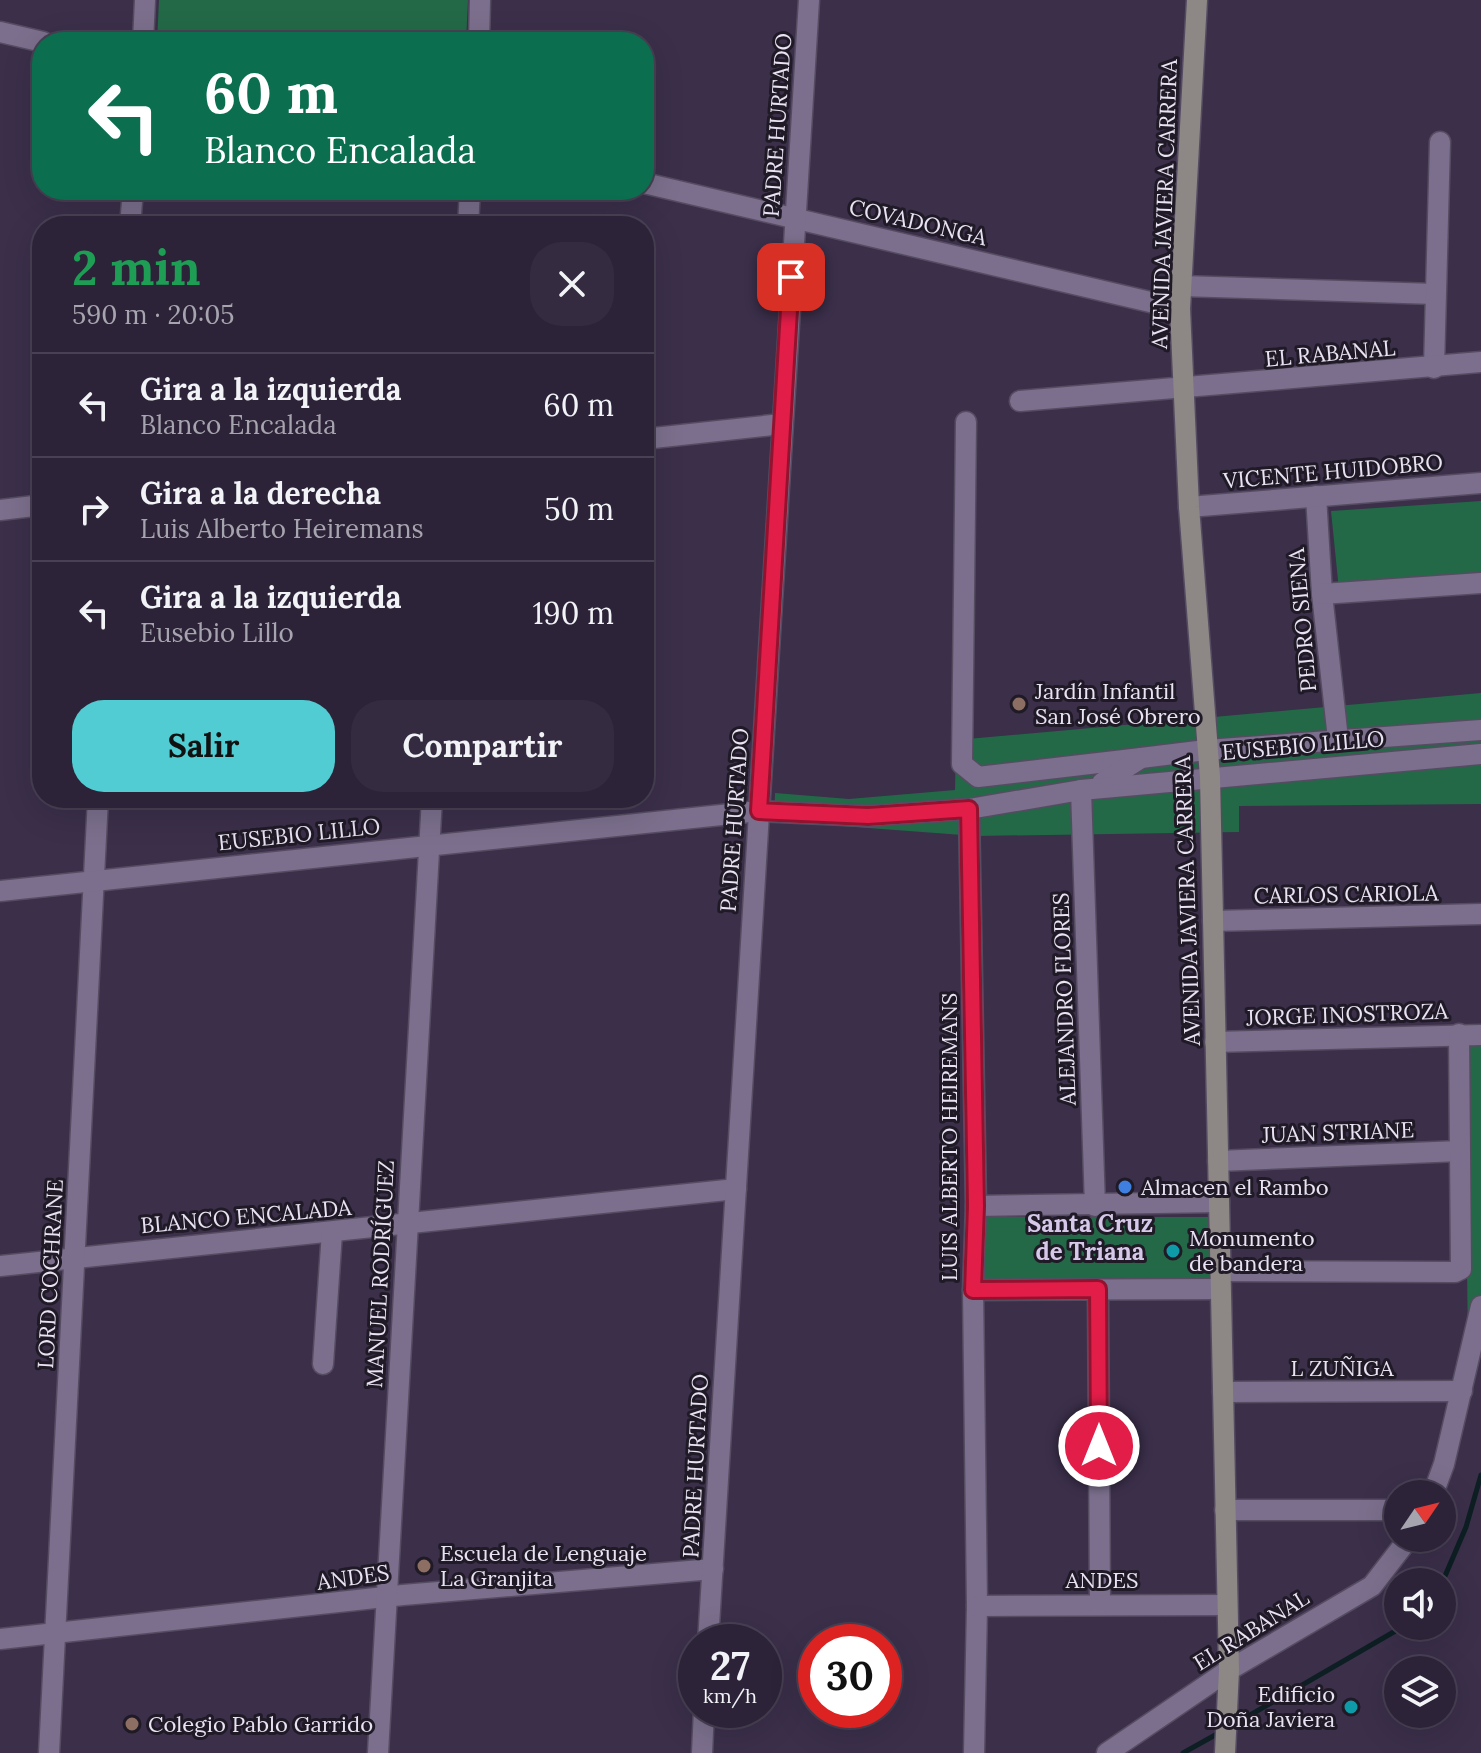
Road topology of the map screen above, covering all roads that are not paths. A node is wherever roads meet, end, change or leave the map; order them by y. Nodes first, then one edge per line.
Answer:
1 (145, 0) edge
2 (480, 0) edge
3 (809, 0) edge
4 (1197, 0) edge
5 (0, 32) edge
6 (143, 32) edge
7 (479, 32) edge
8 (32, 39) edge
9 (1440, 142) dead end
10 (654, 185) edge
11 (795, 218) junction
12 (1181, 286) junction
13 (1435, 294) junction
14 (1180, 309) junction
15 (1481, 362) edge
16 (1434, 368) junction
17 (1182, 389) junction
18 (1020, 401) dead end
19 (966, 422) dead end
20 (782, 424) junction
21 (654, 438) edge
22 (1481, 483) edge
23 (1316, 496) junction
24 (32, 506) edge
25 (1189, 507) junction
26 (0, 510) edge
27 (1481, 583) edge
28 (1322, 594) junction
29 (1481, 730) edge
30 (1338, 739) junction
31 (1206, 750) junction
32 (1481, 754) edge
33 (1141, 758) junction
34 (1031, 771) junction
35 (1210, 777) junction
36 (1081, 790) junction
37 (1030, 796) junction
38 (97, 808) edge
39 (432, 808) edge
40 (969, 809) junction
41 (759, 811) junction
42 (430, 844) junction
43 (93, 881) junction
44 (0, 891) edge
45 (1481, 914) edge
46 (1213, 921) junction
47 (1459, 1034) junction
48 (1481, 1035) edge
49 (1215, 1042) junction
50 (1460, 1151) junction
51 (1218, 1161) junction
52 (736, 1189) junction
53 (1219, 1202) junction
54 (976, 1206) junction
55 (1095, 1206) junction
56 (407, 1226) junction
57 (332, 1232) junction
58 (75, 1256) junction
59 (0, 1266) edge
60 (1220, 1280) junction
61 (1098, 1289) junction
62 (973, 1290) junction
63 (1481, 1306) edge
64 (323, 1364) dead end
65 (1462, 1391) junction
66 (1223, 1392) junction
67 (1437, 1480) edge
68 (1225, 1510) junction
69 (1384, 1510) edge
70 (1398, 1552) edge
71 (713, 1569) junction
72 (386, 1597) junction
73 (1100, 1603) junction
74 (1227, 1605) junction
75 (977, 1606) junction
76 (709, 1624) edge
77 (55, 1634) junction
78 (0, 1639) edge
79 (1229, 1670) junction
80 (703, 1728) edge
81 (49, 1753) edge
82 (378, 1753) edge
83 (702, 1753) edge
84 (974, 1753) edge
85 (1107, 1753) edge
86 (1225, 1753) edge

1 - 6 street
2 - 7 street
3 - 11 street, PADRE HURTADO
4 - 12 main road, AVENIDA JAVIERA CARRERA
5 - 8 street
9 - 13 street
10 - 11 street, COVADONGA
11 - 14 street, COVADONGA
11 - 20 street, PADRE HURTADO
12 - 13 street
12 - 14 main road, AVENIDA JAVIERA CARRERA
13 - 16 street
14 - 17 main road, AVENIDA JAVIERA CARRERA
15 - 16 street, EL RABANAL
16 - 17 street, EL RABANAL
17 - 18 street, EL RABANAL
17 - 25 main road, AVENIDA JAVIERA CARRERA
19 - 34 street
20 - 21 street
20 - 41 street, PADRE HURTADO
22 - 23 street, VICENTE HUIDOBRO
23 - 25 street, VICENTE HUIDOBRO
23 - 28 street, PEDRO SIENA
24 - 26 street
25 - 31 main road, AVENIDA JAVIERA CARRERA
27 - 28 street
28 - 30 street, PEDRO SIENA
29 - 30 street, EUSEBIO LILLO
30 - 31 street, EUSEBIO LILLO
31 - 33 street, EUSEBIO LILLO
31 - 35 main road, AVENIDA JAVIERA CARRERA
32 - 35 street, EUSEBIO LILLO
33 - 34 street, EUSEBIO LILLO
33 - 36 street, EUSEBIO LILLO
34 - 37 street
35 - 36 street, EUSEBIO LILLO
35 - 46 main road, AVENIDA JAVIERA CARRERA
36 - 37 street, EUSEBIO LILLO
36 - 55 street, ALEJANDRO FLORES
37 - 40 street, EUSEBIO LILLO
38 - 43 street, LORD COCHRANE
39 - 42 street, MANUEL RODRÍGUEZ
40 - 41 street, EUSEBIO LILLO
40 - 54 street, LUIS ALBERTO HEIREMANS
41 - 42 street, EUSEBIO LILLO
41 - 52 street, PADRE HURTADO
42 - 43 street, EUSEBIO LILLO
42 - 56 street, MANUEL RODRÍGUEZ
43 - 44 street, EUSEBIO LILLO
43 - 58 street, LORD COCHRANE
45 - 46 street, CARLOS CARIOLA
46 - 49 main road, AVENIDA JAVIERA CARRERA
47 - 48 street, JORGE INOSTROZA
47 - 49 street, JORGE INOSTROZA
47 - 50 street
49 - 51 main road, AVENIDA JAVIERA CARRERA
50 - 51 street, JUAN STRIANE
50 - 60 street
51 - 53 main road, AVENIDA JAVIERA CARRERA
52 - 56 street, BLANCO ENCALADA
52 - 71 street, PADRE HURTADO
53 - 55 street
53 - 60 main road, AVENIDA JAVIERA CARRERA
54 - 55 street
54 - 62 street, LUIS ALBERTO HEIREMANS
56 - 57 street, BLANCO ENCALADA
56 - 72 street, MANUEL RODRÍGUEZ
57 - 58 street, BLANCO ENCALADA
57 - 64 street
58 - 59 street, BLANCO ENCALADA
58 - 77 street, LORD COCHRANE
60 - 61 street
60 - 66 main road, AVENIDA JAVIERA CARRERA
61 - 62 street
61 - 73 street
62 - 75 street, LUIS ALBERTO HEIREMANS
63 - 65 street
65 - 66 street, L ZUÑIGA
65 - 67 street
66 - 68 main road, AVENIDA JAVIERA CARRERA
68 - 69 street
68 - 74 main road, AVENIDA JAVIERA CARRERA
70 - 79 street, EL RABANAL
71 - 72 street, ANDES
71 - 76 street, PADRE HURTADO
72 - 77 street, ANDES
72 - 82 street, MANUEL RODRÍGUEZ
73 - 74 street, ANDES
73 - 75 street, ANDES
74 - 79 main road, AVENIDA JAVIERA CARRERA
75 - 84 street, LUIS ALBERTO HEIREMANS
77 - 78 street, ANDES
77 - 81 street, LORD COCHRANE
79 - 85 street, EL RABANAL
79 - 86 main road, AVENIDA JAVIERA CARRERA
80 - 83 street

